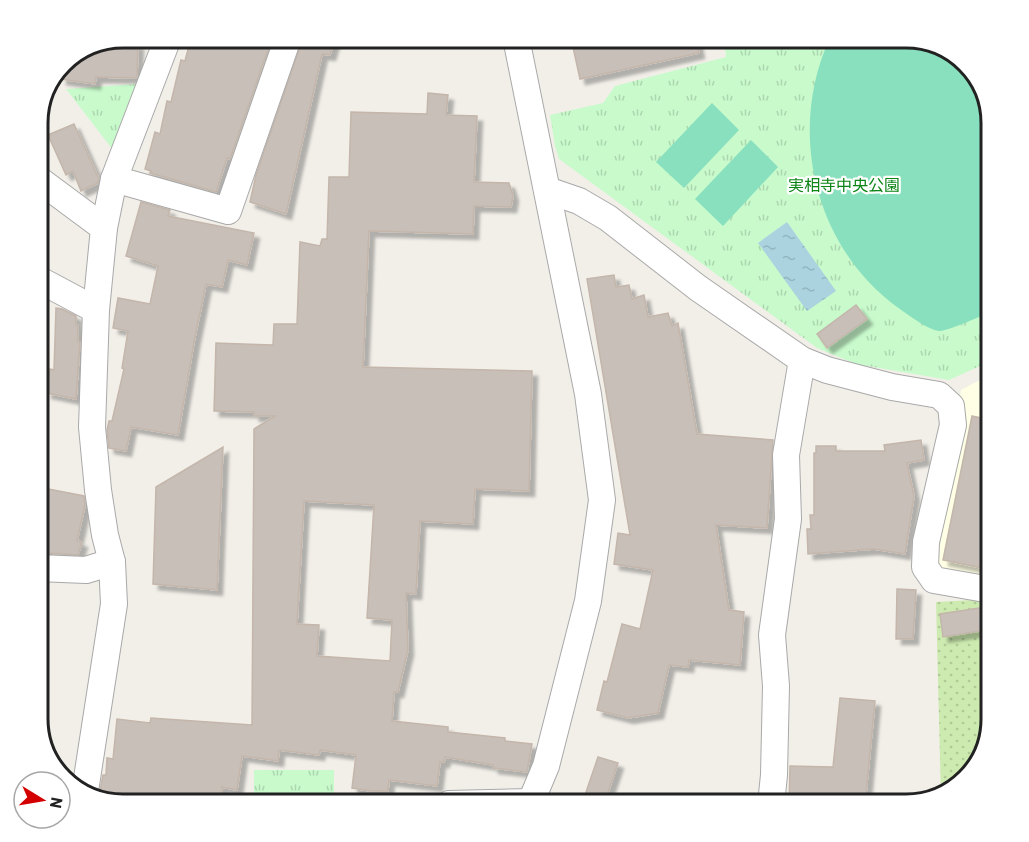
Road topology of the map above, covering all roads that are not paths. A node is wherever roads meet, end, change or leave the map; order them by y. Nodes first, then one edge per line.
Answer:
1 (164, 48) edge
2 (285, 48) edge
3 (518, 48) edge
4 (114, 179) junction
5 (48, 186) edge
6 (547, 190) junction
7 (104, 228) junction
8 (48, 284) edge
9 (96, 310) junction
10 (802, 360) junction
11 (112, 562) junction
12 (48, 568) edge
13 (981, 588) edge
14 (86, 784) edge
15 (535, 794) edge
16 (772, 794) edge

1 - 4 street
2 - 4 street
3 - 6 street
4 - 7 street
5 - 7 street
6 - 10 street
6 - 15 street
7 - 9 street
8 - 9 street
9 - 11 street
10 - 13 street
10 - 16 street
11 - 12 street
11 - 14 street

